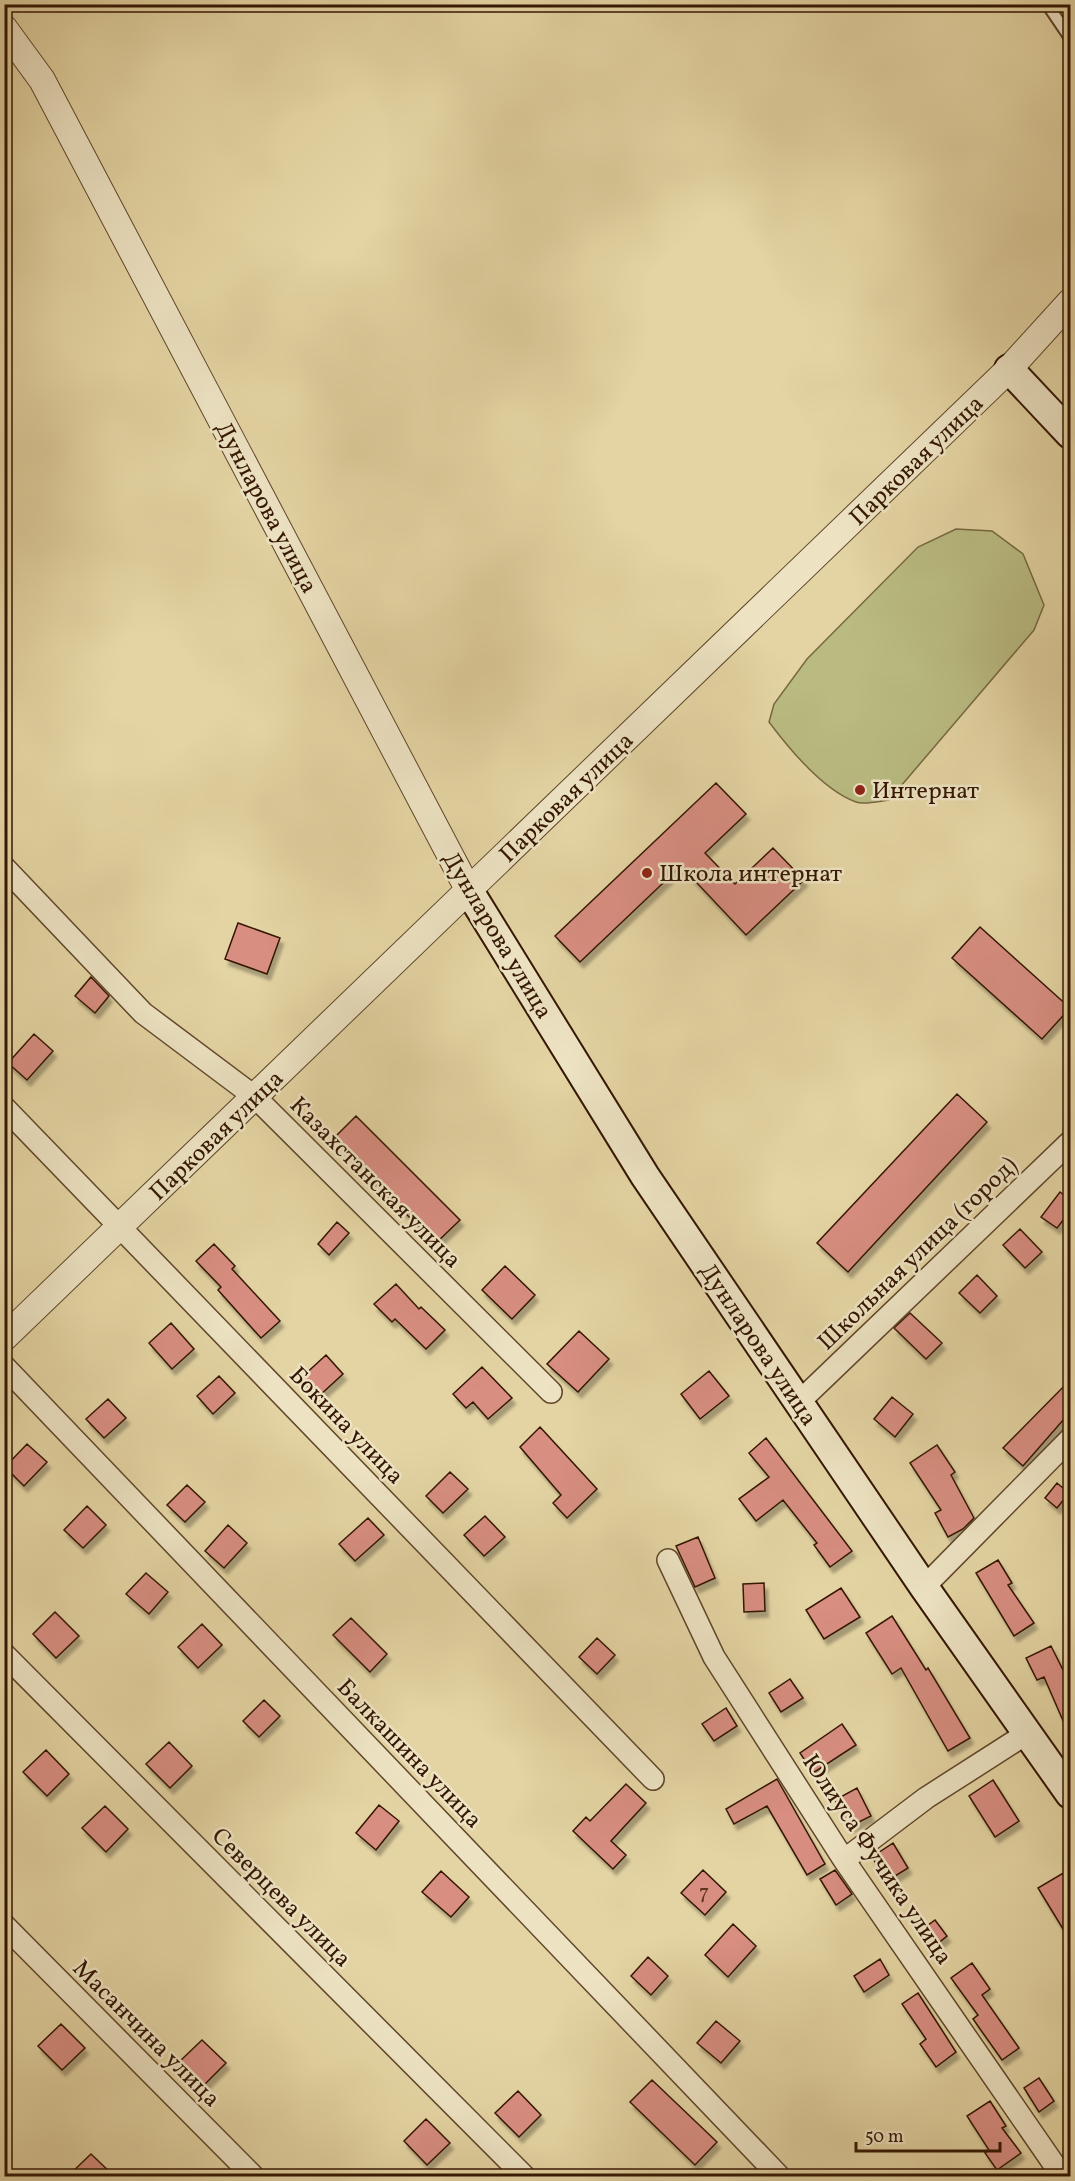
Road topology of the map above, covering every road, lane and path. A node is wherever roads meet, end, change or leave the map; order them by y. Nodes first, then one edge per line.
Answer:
1 (1047, 4) edge
2 (4, 28) edge
3 (1071, 38) edge
4 (1071, 302) edge
5 (1009, 369) junction
6 (1071, 434) edge
7 (4, 867) edge
8 (468, 891) junction
9 (255, 1097) junction
10 (4, 1107) edge
11 (1071, 1142) edge
12 (121, 1227) junction
13 (4, 1338) edge
14 (4, 1365) edge
15 (551, 1392) dead end
16 (799, 1402) junction
17 (1071, 1439) edge
18 (668, 1560) dead end
19 (924, 1587) junction
20 (4, 1654) edge
21 (1026, 1734) junction
22 (653, 1779) dead end
23 (1071, 1794) edge
24 (844, 1860) junction
25 (4, 1924) edge
26 (253, 2176) edge
27 (524, 2176) edge
28 (778, 2176) edge
29 (1062, 2176) edge

1 - 3 lane
2 - 8 street, Дунларова улица
4 - 5 street, Парковая улица
5 - 6 main road
5 - 8 street, Парковая улица
7 - 9 street, Казахстанская улица
8 - 9 street, Парковая улица
8 - 16 main road, Дунларова улица
9 - 12 street, Парковая улица
9 - 15 street, Казахстанская улица
10 - 12 street, Бокина улица
11 - 16 street, Школьная улица (город)
12 - 13 street, Парковая улица
12 - 22 street, Бокина улица
14 - 28 street, Балкашина улица
16 - 19 main road, Дунларова улица
17 - 19 street
18 - 24 street, Юлиуса Фучика улица
19 - 21 main road, Дунларова улица
20 - 27 street, Северцева улица
21 - 23 main road, Дунларова улица
21 - 24 street
24 - 29 street, Юлиуса Фучика улица
25 - 26 street, Масанчина улица

